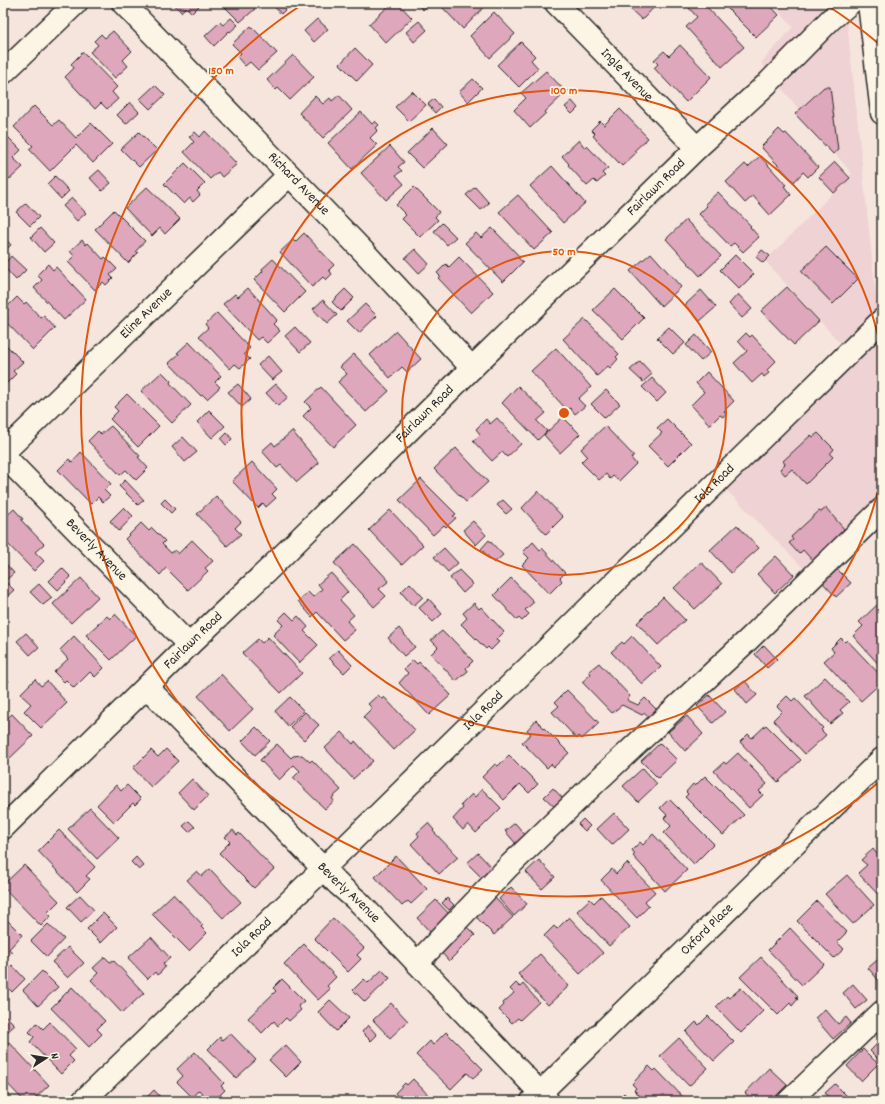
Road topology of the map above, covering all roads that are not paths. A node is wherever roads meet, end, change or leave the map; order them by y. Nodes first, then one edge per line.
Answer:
1 (76, 3) edge
2 (123, 3) edge
3 (556, 3) edge
4 (850, 3) edge
5 (869, 3) edge
6 (3, 73) edge
7 (882, 112) edge
8 (697, 148) junction
9 (289, 175) junction
10 (882, 320) edge
11 (472, 368) junction
12 (3, 454) edge
13 (882, 509) edge
14 (189, 645) junction
15 (146, 687) junction
16 (879, 767) edge
17 (3, 828) edge
18 (323, 869) junction
19 (417, 963) junction
20 (882, 1012) edge
21 (540, 1098) edge
22 (83, 1101) edge
23 (789, 1101) edge

1 - 6 street
2 - 9 street, Richard Avenue
3 - 8 street, Ingle Avenue
4 - 8 street, Fairlawn Road
5 - 7 street
8 - 11 street, Fairlawn Road
9 - 11 street, Richard Avenue
9 - 12 street, Eline Avenue
10 - 18 street, Iola Road
11 - 14 street, Fairlawn Road
12 - 14 street, Beverly Avenue
13 - 19 street
14 - 15 street, Fairlawn Road
15 - 17 street, Fairlawn Road
15 - 18 street, Beverly Avenue
16 - 21 street, Oxford Place
18 - 19 street, Beverly Avenue
18 - 22 street, Iola Road
19 - 21 street, Beverly Avenue
20 - 23 street

